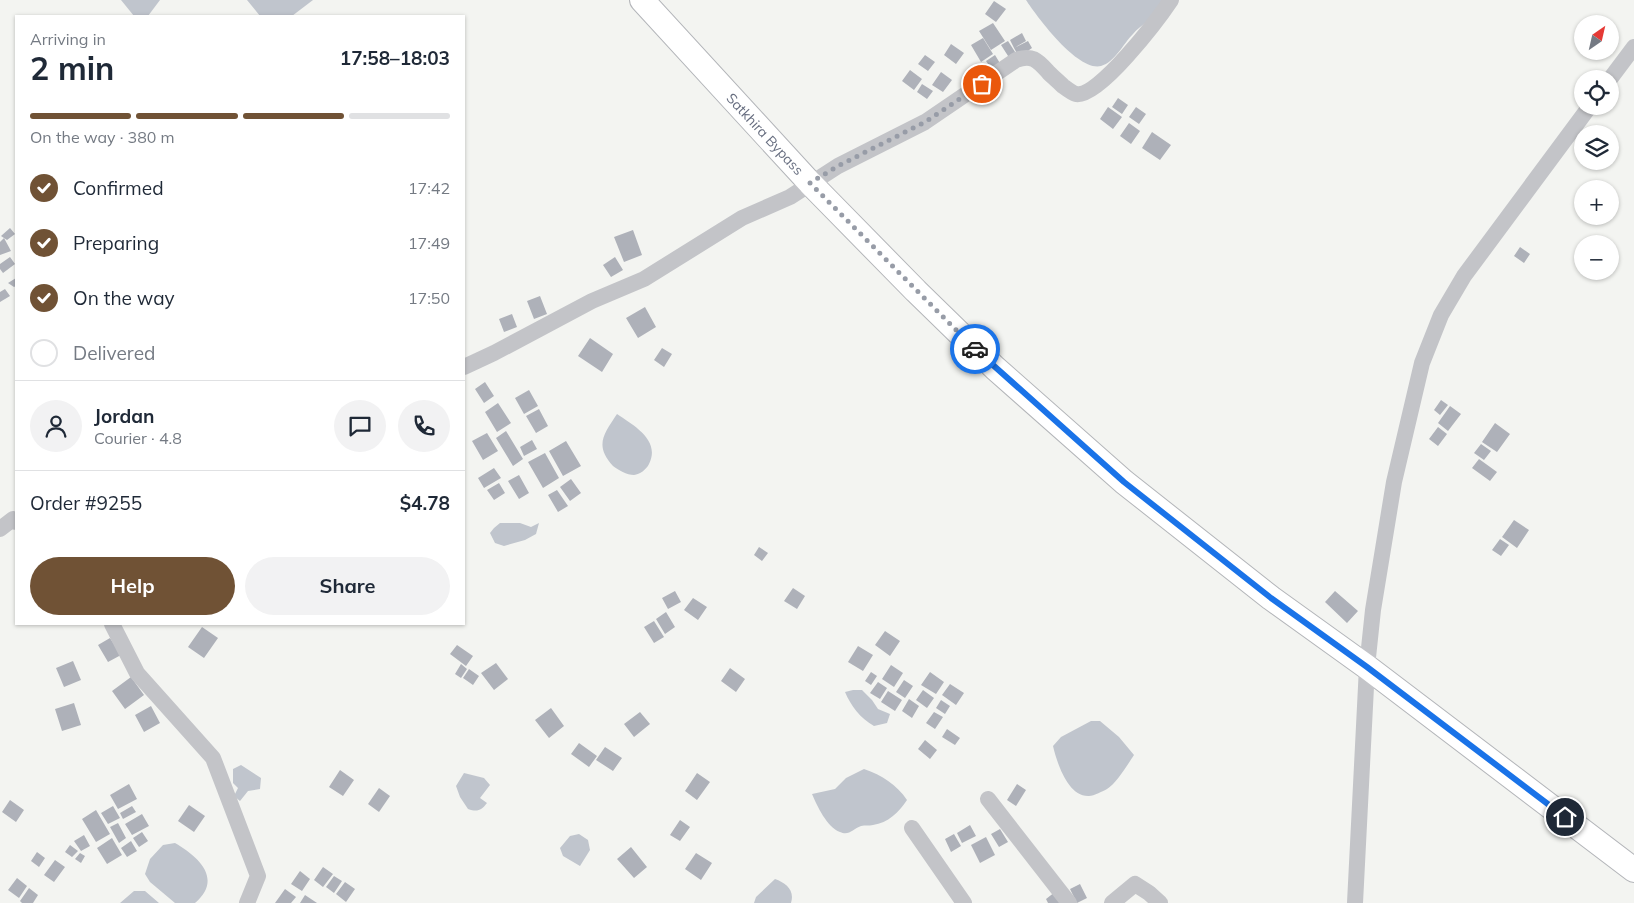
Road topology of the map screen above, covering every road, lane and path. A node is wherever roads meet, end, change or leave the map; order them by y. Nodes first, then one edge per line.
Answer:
1 (642, 0) edge
2 (1171, 0) edge
3 (1634, 47) edge
4 (1617, 70) edge
5 (1583, 115) edge
6 (810, 183) junction
7 (465, 368) edge
8 (15, 521) edge
9 (0, 529) edge
10 (113, 625) edge
11 (1367, 667) junction
12 (988, 799) dead end
13 (912, 828) dead end
14 (1634, 870) edge
15 (247, 903) edge
16 (964, 903) edge
17 (1069, 903) edge
18 (1112, 903) edge
19 (1160, 903) edge
20 (1355, 903) edge

1 - 6 highway, Satkhira Bypass
2 - 6 street
3 - 4 street
5 - 11 street
6 - 7 street
6 - 11 highway, Satkhira Bypass
8 - 9 street
10 - 15 street
11 - 14 highway, Satkhira Bypass
11 - 20 street
12 - 17 street
13 - 16 street
18 - 19 street

